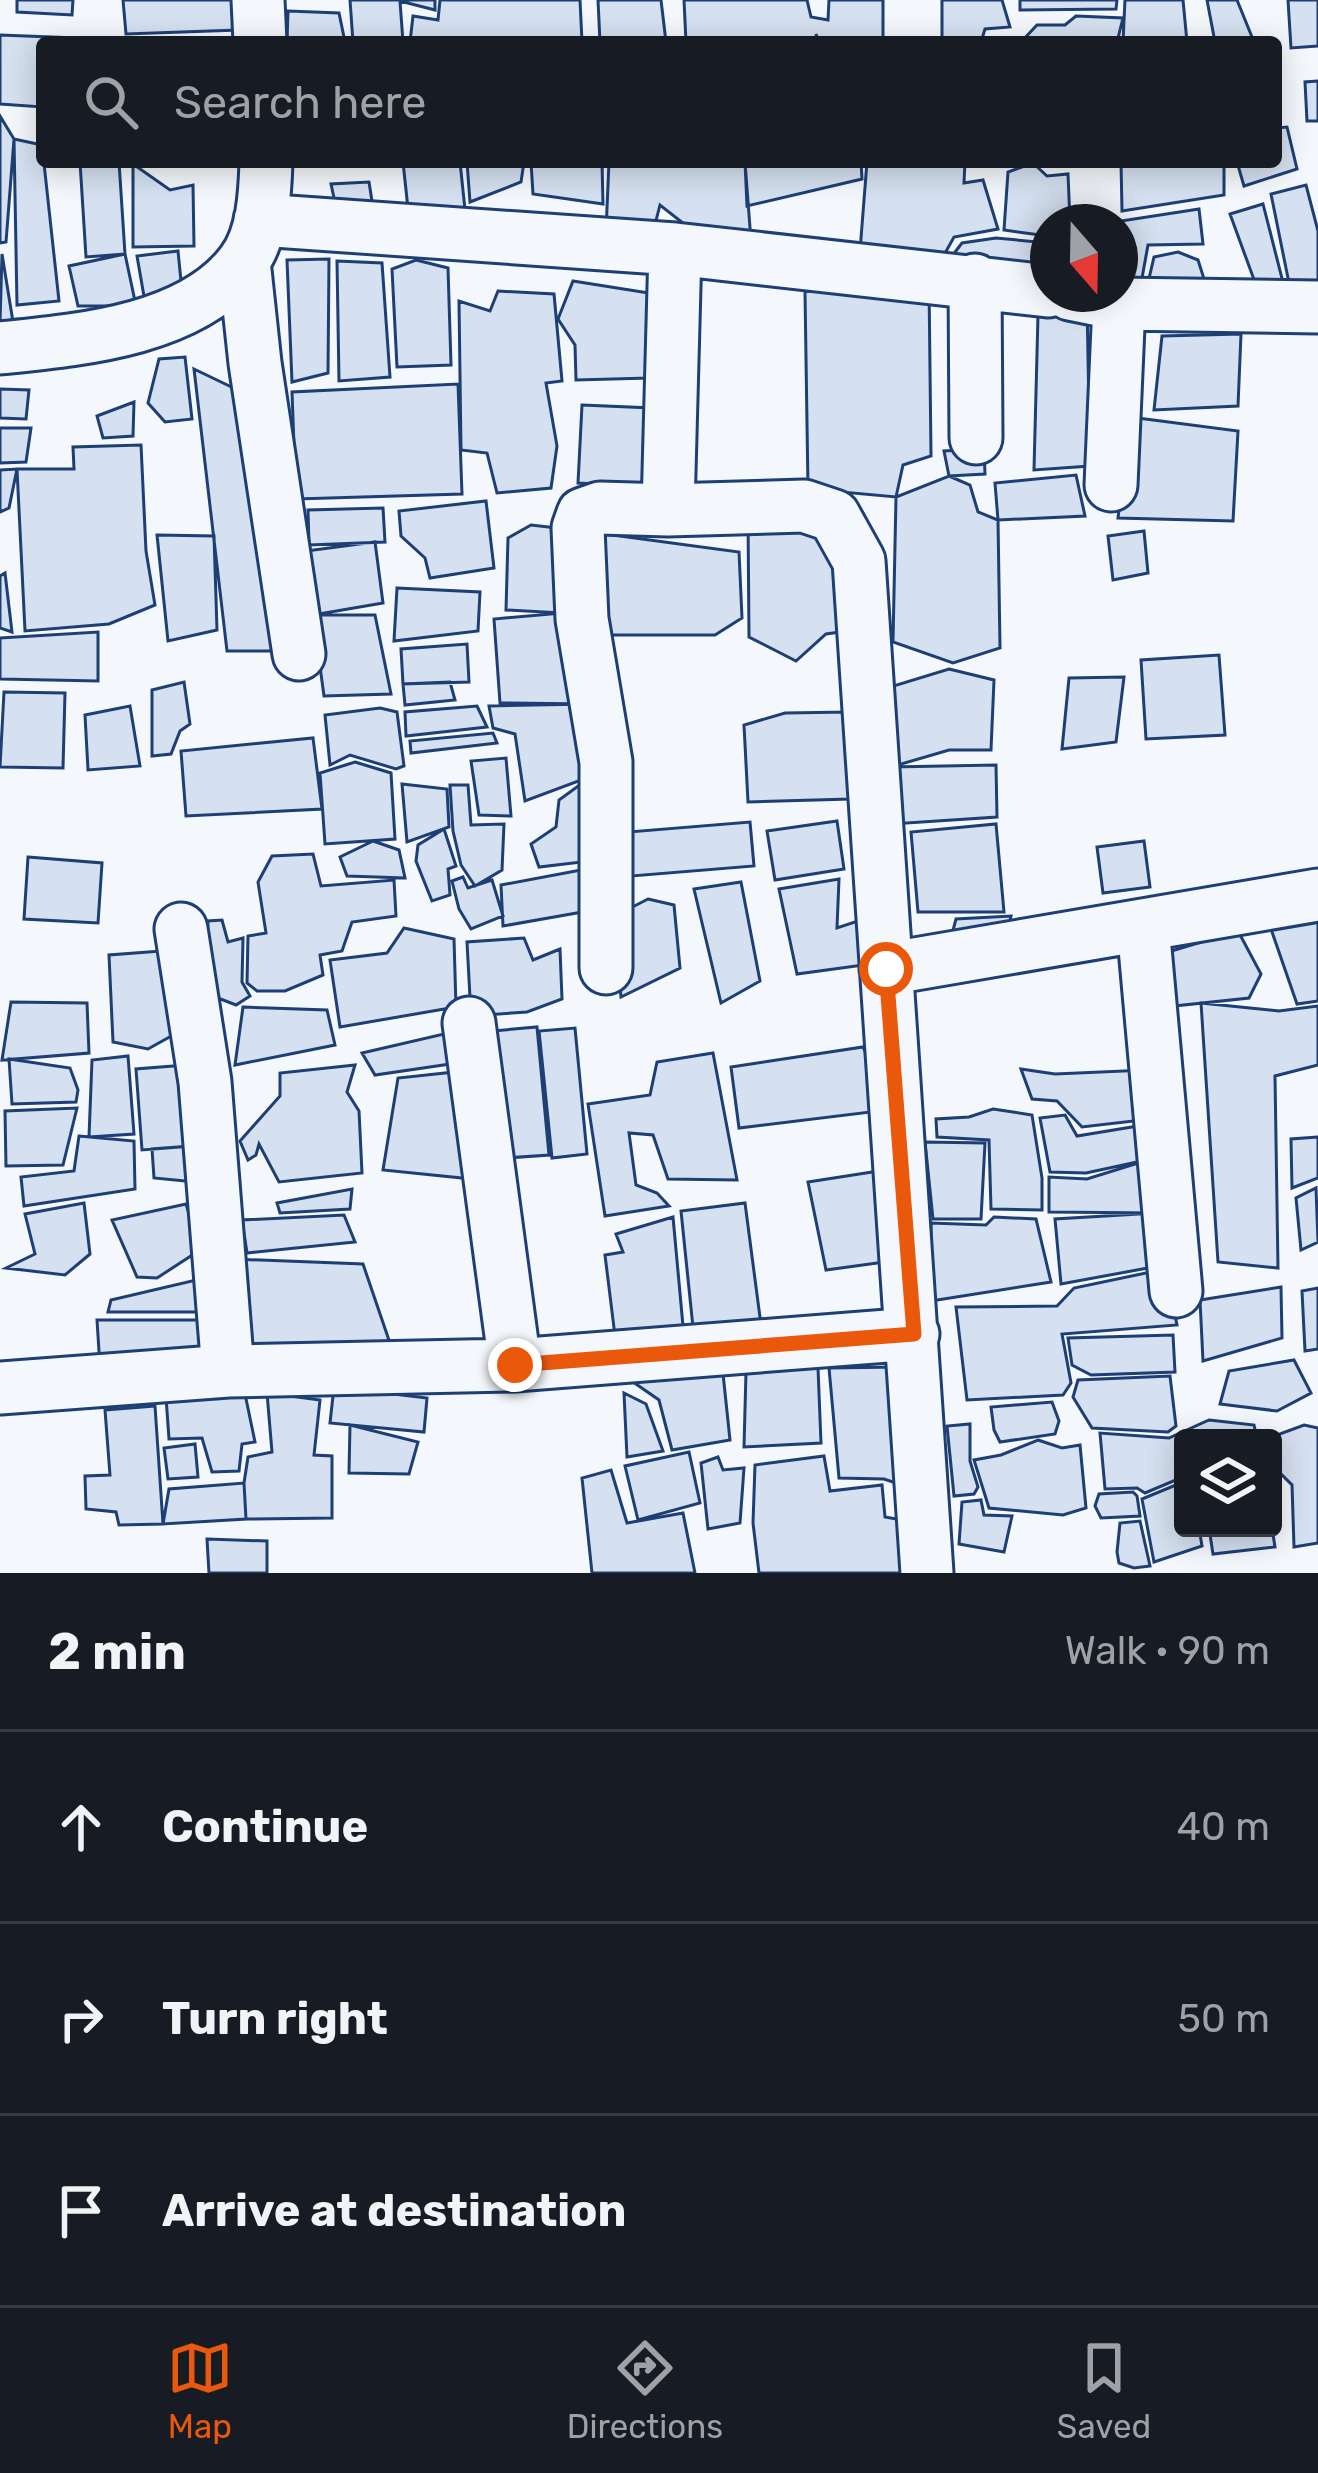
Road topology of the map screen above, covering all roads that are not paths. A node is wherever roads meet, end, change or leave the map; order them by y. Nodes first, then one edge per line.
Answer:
1 (258, 0) edge
2 (260, 36) edge
3 (265, 168) edge
4 (252, 241) junction
5 (675, 249) junction
6 (975, 280) junction
7 (1030, 288) edge
8 (1138, 301) edge
9 (1318, 307) edge
10 (1095, 312) edge
11 (0, 348) edge
12 (976, 438) dead end
13 (1111, 484) dead end
14 (668, 509) junction
15 (298, 654) dead end
16 (1318, 895) edge
17 (1144, 926) junction
18 (181, 929) dead end
19 (606, 968) dead end
20 (886, 969) junction
21 (469, 1023) dead end
22 (1176, 1291) dead end
23 (914, 1334) junction
24 (515, 1365) junction
25 (228, 1371) junction
26 (0, 1388) edge
27 (927, 1573) edge

1 - 2 street
3 - 4 street
4 - 5 street
4 - 11 street
4 - 15 street
5 - 6 street
5 - 14 street
6 - 7 street
6 - 12 street
8 - 9 street
10 - 13 street
14 - 19 street
14 - 20 street
16 - 17 street
17 - 20 street
17 - 22 street
18 - 25 street
20 - 23 street
21 - 24 street
23 - 24 street
23 - 27 street
24 - 25 street
25 - 26 street

